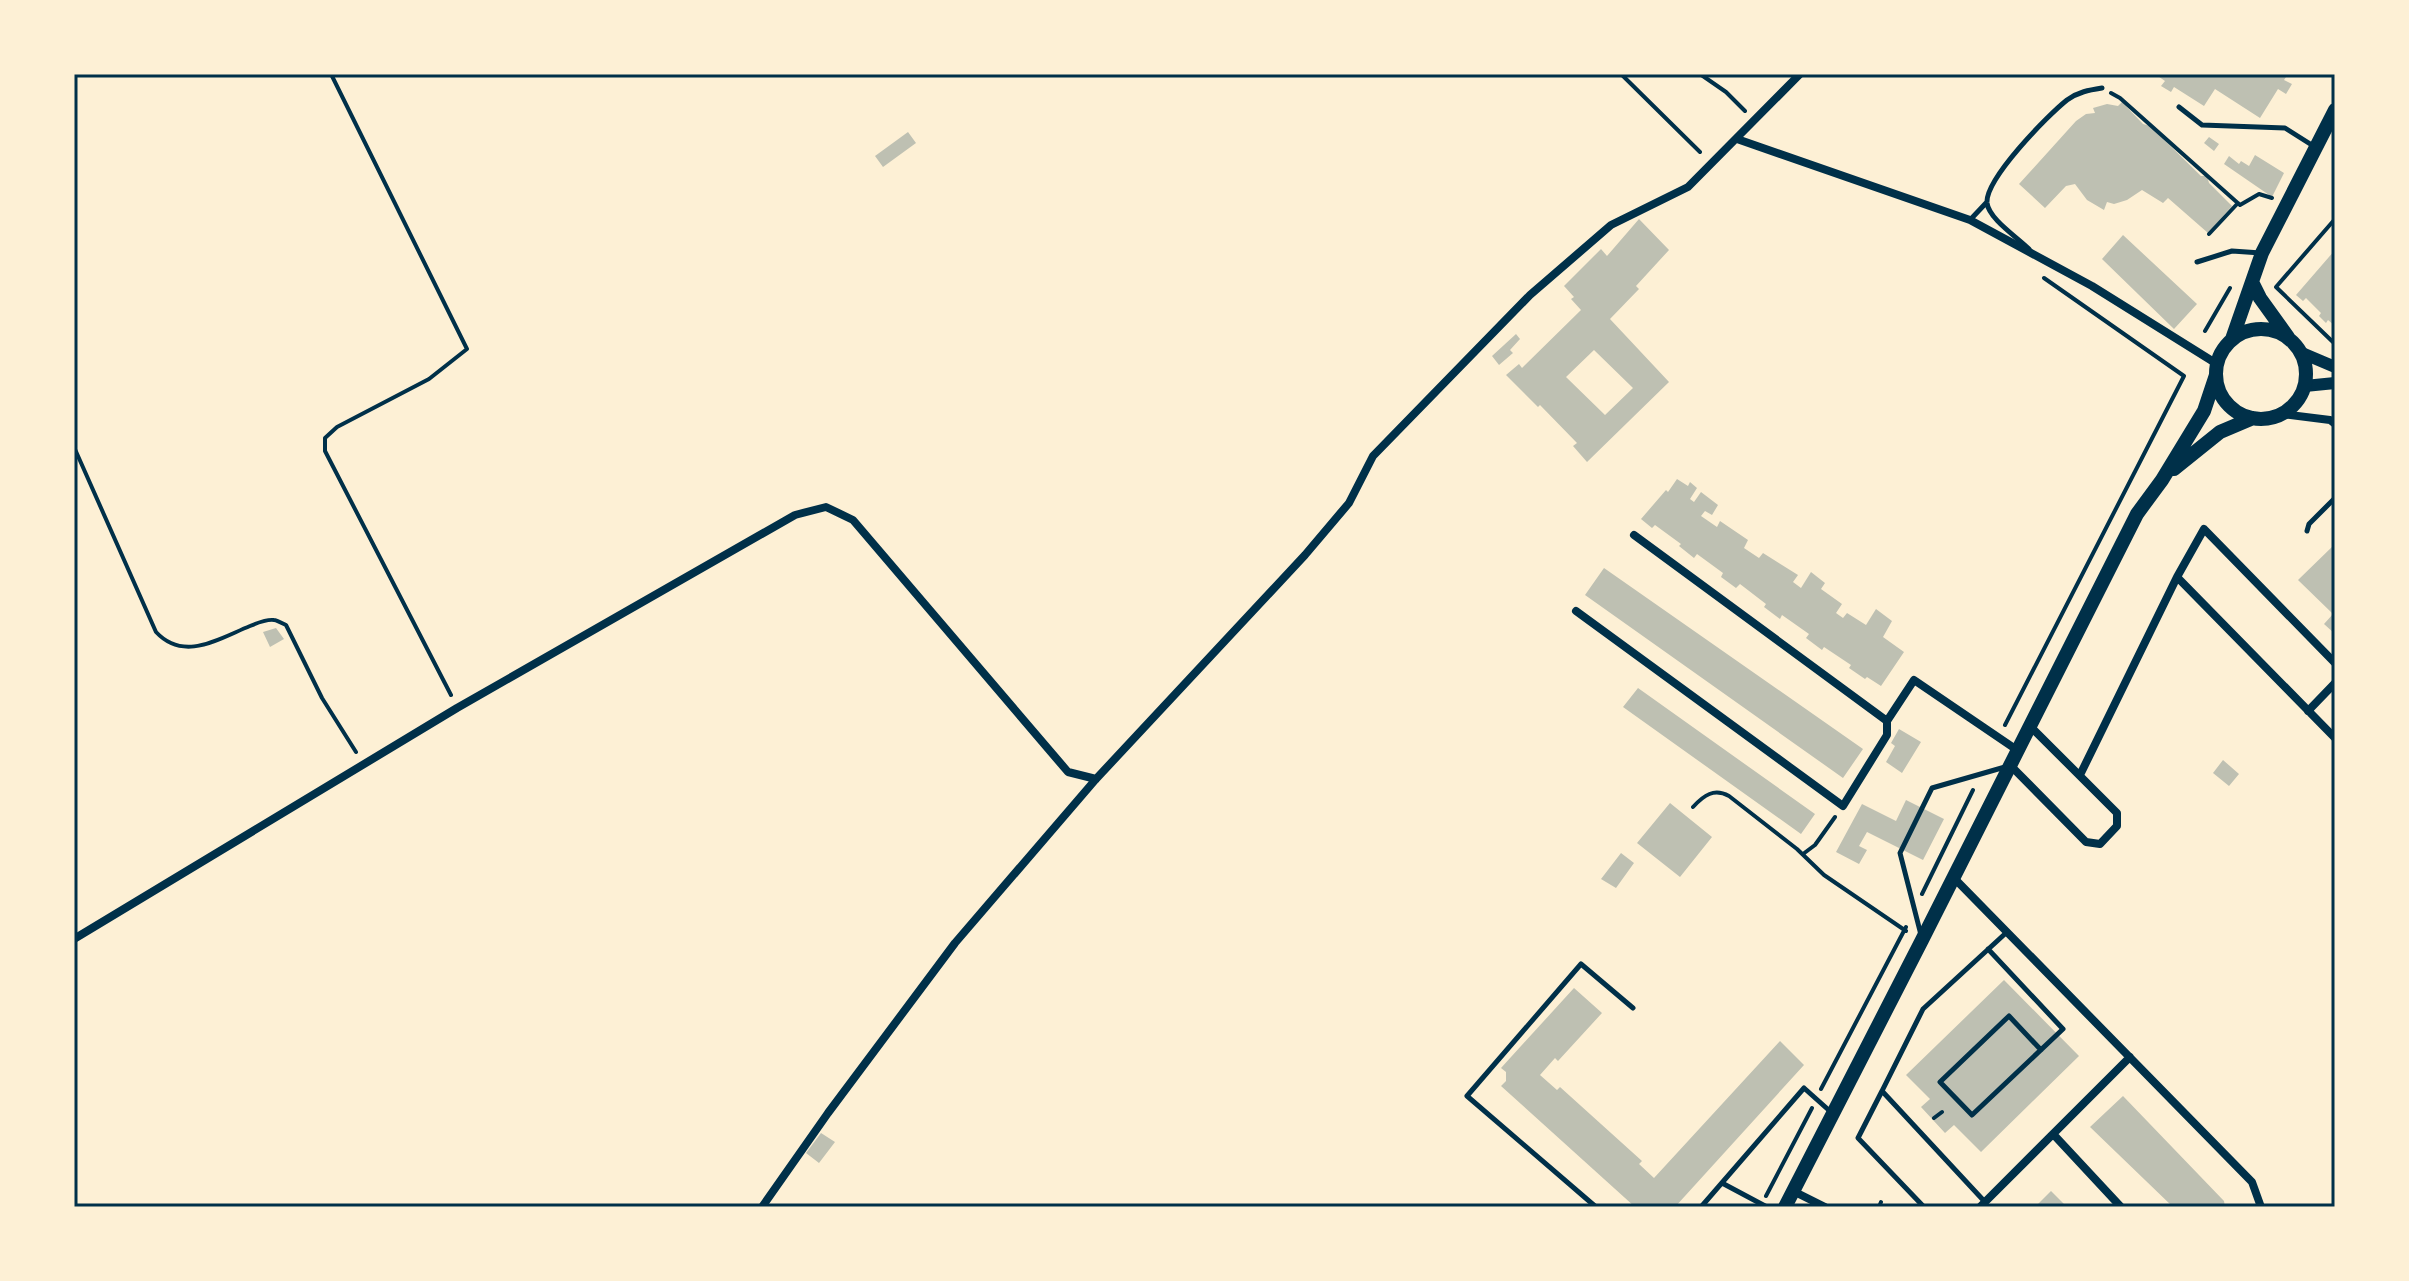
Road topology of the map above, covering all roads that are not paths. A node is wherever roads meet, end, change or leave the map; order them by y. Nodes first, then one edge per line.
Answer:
1 (1800, 74) edge
2 (2102, 88) road end
3 (2179, 107) dead end
4 (2335, 110) edge
5 (1737, 139) junction
6 (2316, 148) junction
7 (1987, 201) junction
8 (1970, 220) junction
9 (2032, 252) junction
10 (2262, 253) junction
11 (2197, 262) dead end
12 (2253, 284) junction
13 (2289, 338) junction
14 (2232, 339) junction
15 (2302, 353) junction
16 (2335, 367) edge
17 (2217, 369) junction
18 (2335, 383) edge
19 (2305, 386) junction
20 (2282, 414) junction
21 (2253, 418) junction
22 (2335, 424) edge
23 (2162, 480) junction
24 (2335, 498) edge
25 (2307, 531) dead end
26 (1634, 535) dead end
27 (2177, 577) junction
28 (1576, 611) dead end
29 (2335, 663) edge
30 (2335, 683) edge
31 (2308, 711) junction
32 (1887, 721) junction
33 (2030, 726) junction
34 (2335, 738) edge
35 (2017, 750) junction
36 (2010, 765) junction
37 (2080, 775) junction
38 (1096, 779) junction
39 (1954, 878) junction
40 (2007, 932) junction
41 (74, 939) edge
42 (1922, 940) junction
43 (1988, 949) junction
44 (1633, 1008) dead end
45 (2041, 1050) junction
46 (2130, 1057) junction
47 (1882, 1091) junction
48 (1833, 1113) junction
49 (2054, 1135) junction
50 (1722, 1183) junction
51 (1793, 1191) junction
52 (1983, 1205) edge
53 (1764, 1206) edge
54 (762, 1207) edge
55 (1596, 1207) edge
56 (1701, 1207) edge
57 (1785, 1207) edge
58 (1825, 1207) edge
59 (1924, 1207) edge
60 (2121, 1207) edge
61 (2261, 1207) edge

1 - 5 street
2 - 7 lane
3 - 6 lane
4 - 6 main road
5 - 8 street
5 - 38 street
6 - 10 main road
7 - 8 lane
7 - 9 lane
8 - 9 street
9 - 17 street
10 - 11 lane
10 - 12 main road
12 - 13 main road
12 - 14 main road
13 - 14 main road
13 - 15 main road
14 - 17 main road
15 - 16 street
15 - 19 main road
17 - 21 main road
17 - 23 main road
18 - 19 street
19 - 20 main road
20 - 21 main road
20 - 22 street
21 - 23 main road
23 - 33 main road
24 - 25 lane
26 - 32 street
27 - 29 street
27 - 31 street
27 - 37 street
28 - 32 street
30 - 31 street
31 - 34 street
32 - 35 street
33 - 35 main road
33 - 37 street
35 - 36 main road
36 - 37 street
36 - 39 main road
36 - 42 lane
38 - 41 street
38 - 54 street
39 - 40 street
39 - 42 main road
40 - 43 lane
40 - 46 street
42 - 48 main road
43 - 45 lane
43 - 47 lane
44 - 55 lane
45 - 45 lane
46 - 49 street
46 - 61 street
47 - 52 lane
47 - 59 lane
48 - 50 lane
48 - 51 main road
49 - 52 street
49 - 60 street
50 - 53 lane
50 - 56 lane
51 - 57 main road
51 - 58 street

